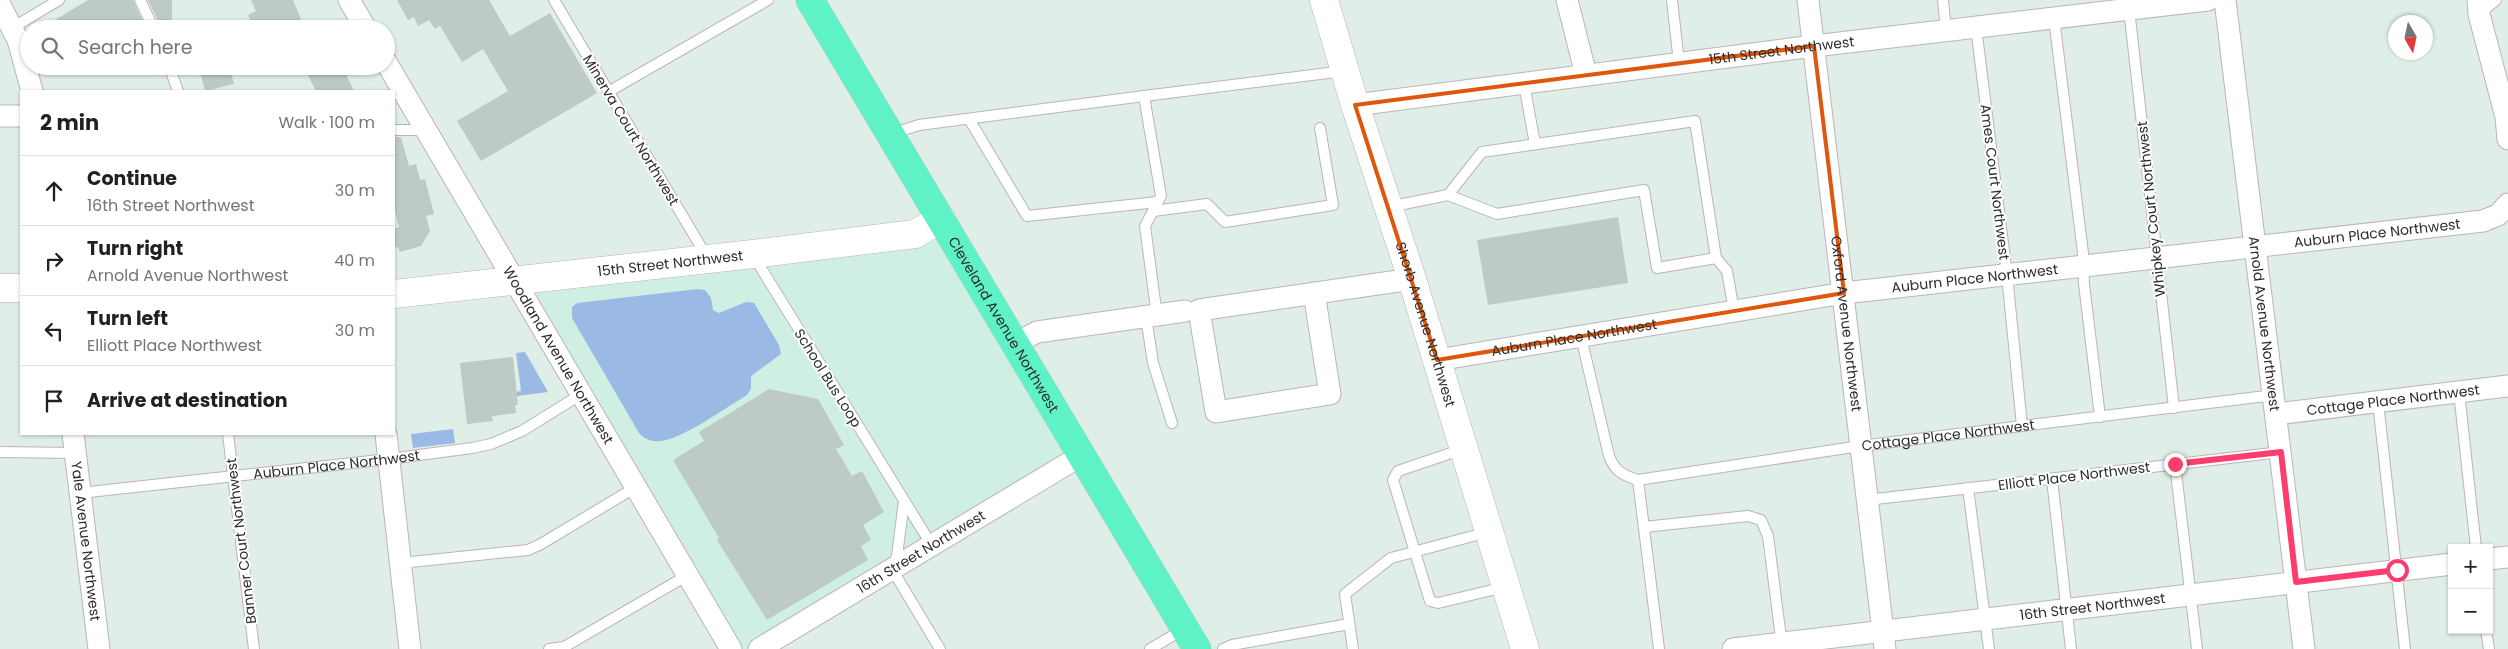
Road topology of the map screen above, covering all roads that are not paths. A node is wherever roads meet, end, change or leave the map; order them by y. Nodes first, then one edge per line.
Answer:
1 (59, 0) edge
2 (140, 0) edge
3 (349, 0) edge
4 (554, 0) edge
5 (768, 0) edge
6 (810, 0) edge
7 (1324, 0) edge
8 (1567, 0) edge
9 (1672, 0) edge
10 (1808, 0) edge
11 (1943, 0) edge
12 (2208, 0) edge
13 (2225, 0) edge
14 (2496, 0) edge
15 (2160, 3) edge
16 (0, 5) edge
17 (2478, 7) edge
18 (2129, 9) junction
19 (2054, 18) junction
20 (25, 20) edge
21 (150, 20) edge
22 (361, 20) edge
23 (20, 23) edge
24 (1976, 27) junction
25 (12, 28) junction
26 (1946, 30) junction
27 (1814, 46) junction
28 (20, 49) edge
29 (1679, 64) junction
30 (1345, 71) junction
31 (28, 75) edge
32 (172, 75) edge
33 (394, 75) edge
34 (1586, 75) junction
35 (1524, 84) junction
36 (32, 90) edge
37 (178, 90) edge
38 (608, 92) junction
39 (1144, 96) junction
40 (1355, 105) junction
41 (0, 116) edge
42 (20, 116) edge
43 (2507, 116) edge
44 (969, 119) junction
45 (1320, 128) dead end
46 (395, 130) edge
47 (427, 130) junction
48 (890, 134) junction
49 (2508, 139) edge
50 (1535, 144) junction
51 (1448, 195) junction
52 (2508, 204) edge
53 (1155, 207) junction
54 (1388, 207) junction
55 (941, 219) junction
56 (2255, 248) junction
57 (753, 254) junction
58 (1716, 258) junction
59 (2157, 258) junction
60 (708, 259) junction
61 (2083, 267) junction
62 (2008, 275) junction
63 (1412, 279) junction
64 (516, 281) junction
65 (0, 288) edge
66 (20, 288) edge
67 (1314, 293) junction
68 (1844, 293) junction
69 (395, 294) edge
70 (1192, 310) junction
71 (1734, 311) junction
72 (1151, 316) junction
73 (1581, 337) junction
74 (1016, 343) junction
75 (1437, 360) junction
76 (2508, 386) edge
77 (2458, 392) junction
78 (580, 395) junction
79 (2378, 402) junction
80 (2275, 404) junction
81 (2174, 408) junction
82 (2100, 417) junction
83 (1172, 423) dead end
84 (2022, 426) junction
85 (228, 435) edge
86 (386, 435) edge
87 (74, 443) edge
88 (1860, 446) junction
89 (1464, 448) junction
90 (0, 452) edge
91 (2281, 452) junction
92 (1082, 455) junction
93 (389, 460) junction
94 (2175, 464) junction
95 (233, 476) junction
96 (2052, 479) junction
97 (1638, 480) junction
98 (636, 487) junction
99 (1968, 488) junction
100 (80, 493) junction
101 (1867, 500) junction
102 (904, 501) junction
103 (1644, 527) junction
104 (1489, 532) junction
105 (931, 544) junction
106 (2476, 544) edge
107 (1416, 552) junction
108 (2508, 557) edge
109 (2493, 559) edge
110 (401, 563) junction
111 (2448, 564) edge
112 (892, 569) junction
113 (2397, 570) junction
114 (688, 575) junction
115 (2296, 582) junction
116 (1506, 587) junction
117 (2191, 595) junction
118 (2067, 609) junction
119 (1986, 619) junction
120 (1350, 624) junction
121 (2486, 634) edge
122 (1191, 639) edge
123 (1884, 640) edge
124 (1782, 646) edge
125 (564, 648) edge
126 (99, 649) edge
127 (254, 649) edge
128 (410, 649) edge
129 (549, 649) edge
130 (731, 649) edge
131 (759, 649) edge
132 (940, 649) edge
133 (1150, 649) edge
134 (1223, 649) edge
135 (1353, 649) edge
136 (1525, 649) edge
137 (1659, 649) edge
138 (1733, 649) edge
139 (1989, 649) edge
140 (2072, 649) edge
141 (2198, 649) edge
142 (2304, 649) edge
143 (2405, 649) edge
144 (2488, 649) edge

1 - 20 lane
2 - 21 lane
3 - 22 street
4 - 38 lane, Minerva Court Northwest
5 - 38 lane
6 - 48 main road, Cleveland Avenue Northwest
7 - 30 street, Shorb Avenue Northwest
8 - 34 street
9 - 29 lane
10 - 27 street, Oxford Avenue Northwest
11 - 26 lane
12 - 15 street, 15th Street Northwest
13 - 56 street, Arnold Avenue Northwest
14 - 17 lane
15 - 18 street, 15th Street Northwest
16 - 25 street
17 - 43 street
18 - 19 street, 15th Street Northwest
18 - 59 lane, Whipkey Court Northwest
19 - 24 street, 15th Street Northwest
19 - 61 lane
23 - 25 lane
24 - 26 street, 15th Street Northwest
24 - 62 lane, Ames Court Northwest
25 - 28 street
26 - 27 street, 15th Street Northwest
27 - 29 street, 15th Street Northwest
27 - 68 street, Oxford Avenue Northwest
29 - 34 street, 15th Street Northwest
30 - 39 lane
30 - 40 street, Shorb Avenue Northwest
31 - 36 street
32 - 37 lane
33 - 47 street, Woodland Avenue Northwest
34 - 35 street, 15th Street Northwest
35 - 40 street, 15th Street Northwest
35 - 50 lane
38 - 60 lane, Minerva Court Northwest
39 - 44 lane
39 - 53 lane
40 - 54 street, Shorb Avenue Northwest
41 - 42 street
43 - 49 street
44 - 48 lane
44 - 53 lane
45 - 53 lane
46 - 47 lane
47 - 64 street, Woodland Avenue Northwest
48 - 55 main road, Cleveland Avenue Northwest
50 - 51 lane
50 - 58 lane
51 - 54 lane
51 - 58 lane
52 - 56 street, Auburn Place Northwest
53 - 72 lane
54 - 63 street, Shorb Avenue Northwest
55 - 57 street, 15th Street Northwest
55 - 74 main road, Cleveland Avenue Northwest
56 - 59 street, Auburn Place Northwest
56 - 80 street, Arnold Avenue Northwest
57 - 60 street, 15th Street Northwest
57 - 102 lane, School Bus Loop
58 - 71 lane
59 - 61 street, Auburn Place Northwest
59 - 81 lane, Whipkey Court Northwest
60 - 64 street, 15th Street Northwest
61 - 62 street, Auburn Place Northwest
61 - 82 lane
62 - 68 street, Auburn Place Northwest
62 - 84 lane, Ames Court Northwest
63 - 67 street
63 - 75 street, Shorb Avenue Northwest
64 - 69 street, 15th Street Northwest
64 - 78 street, Woodland Avenue Northwest
65 - 66 street
67 - 70 street
67 - 70 street
68 - 71 street, Auburn Place Northwest
68 - 88 street, Oxford Avenue Northwest
70 - 72 street
71 - 73 street, Auburn Place Northwest
72 - 74 street
72 - 83 lane
73 - 75 street, Auburn Place Northwest
73 - 97 lane, Cottage Place Northwest
74 - 92 main road, Cleveland Avenue Northwest
75 - 89 street, Shorb Avenue Northwest
76 - 77 street, Cottage Place Northwest
77 - 79 street, Cottage Place Northwest
77 - 106 lane
78 - 93 lane, Auburn Place Northwest
78 - 98 street, Woodland Avenue Northwest
79 - 80 street, Cottage Place Northwest
79 - 113 lane
80 - 81 lane, Cottage Place Northwest
80 - 91 street, Arnold Avenue Northwest
81 - 82 lane, Cottage Place Northwest
82 - 84 lane, Cottage Place Northwest
84 - 88 lane, Cottage Place Northwest
85 - 95 lane, Banner Court Northwest
86 - 93 street
87 - 90 lane
87 - 100 street, Yale Avenue Northwest
88 - 97 lane, Cottage Place Northwest
88 - 101 street, Oxford Avenue Northwest
89 - 104 street, Shorb Avenue Northwest
89 - 107 lane
91 - 94 lane, Elliott Place Northwest
91 - 115 street, Arnold Avenue Northwest
92 - 105 street, 16th Street Northwest
92 - 122 main road, Cleveland Avenue Northwest
93 - 95 lane, Auburn Place Northwest
93 - 110 street
94 - 96 lane, Elliott Place Northwest
94 - 117 lane
95 - 100 lane, Auburn Place Northwest
95 - 127 lane, Banner Court Northwest
96 - 99 lane, Elliott Place Northwest
96 - 118 lane
97 - 103 lane
98 - 110 lane
98 - 114 street, Woodland Avenue Northwest
99 - 101 lane, Elliott Place Northwest
99 - 119 lane
100 - 126 street, Yale Avenue Northwest
101 - 123 street, Oxford Avenue Northwest
102 - 105 lane, School Bus Loop
102 - 112 lane
103 - 124 lane
103 - 137 lane
104 - 107 lane
104 - 116 street, Shorb Avenue Northwest
105 - 112 street, 16th Street Northwest
107 - 116 lane
107 - 120 lane
108 - 109 street
110 - 128 street
111 - 113 street, 16th Street Northwest
112 - 131 street, 16th Street Northwest
112 - 132 lane
113 - 115 street, 16th Street Northwest
113 - 143 lane
114 - 125 lane
114 - 130 street, Woodland Avenue Northwest
115 - 117 street, 16th Street Northwest
115 - 142 street, Arnold Avenue Northwest
116 - 136 street, Shorb Avenue Northwest
117 - 118 street, 16th Street Northwest
117 - 141 lane
118 - 119 street, 16th Street Northwest
118 - 140 lane
119 - 123 street, 16th Street Northwest
119 - 139 lane
120 - 134 lane
120 - 135 lane
121 - 144 lane
122 - 133 lane
123 - 124 street, 16th Street Northwest
124 - 138 street, 16th Street Northwest
125 - 129 lane

